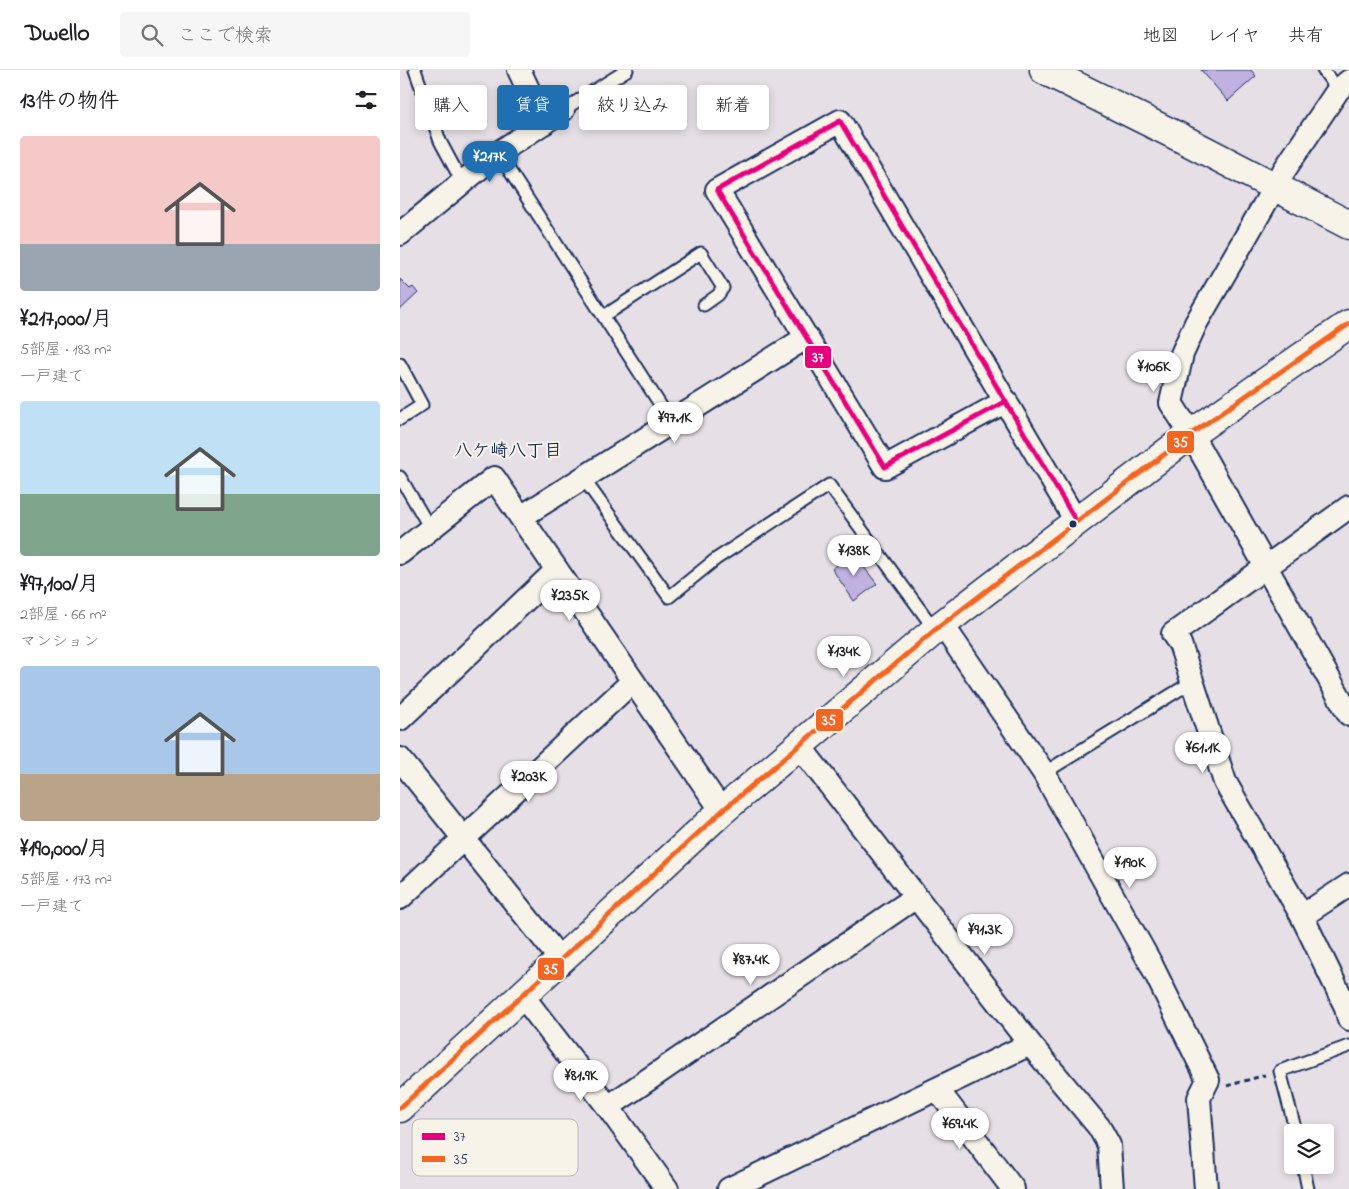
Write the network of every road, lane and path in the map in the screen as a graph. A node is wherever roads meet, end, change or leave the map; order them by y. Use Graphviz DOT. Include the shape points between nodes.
graph roads {
  1 [pos="415,70"];
  2 [pos="519,70"];
  3 [pos="627,70"];
  4 [pos="1044,70"];
  5 [pos="1323,70"];
  6 [pos="526,85"];
  7 [pos="1344,86"];
  8 [pos="569,107"];
  9 [pos="533,130"];
  10 [pos="498,153"];
  11 [pos="462,182"];
  12 [pos="1275,186"];
  13 [pos="1349,225"];
  14 [pos="400,234"];
  15 [pos="704,305"];
  16 [pos="604,316"];
  17 [pos="1349,324"];
  18 [pos="807,337"];
  19 [pos="400,364"];
  20 [pos="1006,401"];
  21 [pos="400,419"];
  22 [pos="672,423"];
  23 [pos="1191,434"];
  24 [pos="400,477"];
  25 [pos="583,478"];
  26 [pos="1349,507"];
  27 [pos="521,517"];
  28 [pos="1076,520"];
  29 [pos="430,528"];
  30 [pos="400,553"];
  31 [pos="1267,568"];
  32 [pos="557,570"];
  33 [pos="938,627"];
  34 [pos="633,681"];
  35 [pos="1192,682"];
  36 [pos="1347,705"];
  37 [pos="400,719"];
  38 [pos="798,744"];
  39 [pos="400,759"];
  40 [pos="1044,773"];
  41 [pos="722,810"];
  42 [pos="463,839"];
  43 [pos="1349,885"];
  44 [pos="916,897"];
  45 [pos="400,898"];
  46 [pos="1302,916"];
  47 [pos="560,959"];
  48 [pos="522,994"];
  49 [pos="1349,1019"];
  50 [pos="1030,1044"];
  51 [pos="1349,1046"];
  52 [pos="1280,1071"];
  53 [pos="1204,1086"];
  54 [pos="938,1089"];
  55 [pos="608,1107"];
  56 [pos="400,1108"];
  57 [pos="1294,1124"];
  58 [pos="1305,1174"];
  59 [pos="667,1189"];
  60 [pos="729,1189"];
  61 [pos="1013,1189"];
  62 [pos="1112,1189"];
  63 [pos="1206,1189"];
  64 [pos="1308,1189"];
  1 -- 11 [label="lane" via="440,142"];
  2 -- 6 [label="street"];
  3 -- 8 [label="lane"];
  4 -- 12 [label="street"];
  5 -- 7 [label="lane"];
  7 -- 12 [label="street" via="1316,122"];
  9 -- 10 [label="street"];
  10 -- 11 [label="street"];
  10 -- 16 [label="lane"];
  11 -- 14 [label="street"];
  12 -- 13 [label="street"];
  12 -- 23 [label="street" via="1182,354 1171,403"];
  15 -- 16 [label="lane" via="722,288 701,254"];
  16 -- 22 [label="lane"];
  17 -- 23 [label="street"];
  18 -- 20 [label="street" via="885,467"];
  18 -- 20 [label="street" via="717,190 840,121"];
  18 -- 22 [label="street"];
  19 -- 21 [label="lane" via="422,405"];
  20 -- 28 [label="street"];
  22 -- 25 [label="street"];
  23 -- 28 [label="street"];
  23 -- 31 [label="street"];
  24 -- 29 [label="lane"];
  25 -- 27 [label="street"];
  25 -- 33 [label="lane" via="669,597 716,559 829,485"];
  26 -- 31 [label="street"];
  27 -- 29 [label="street" via="494,478"];
  27 -- 32 [label="street"];
  28 -- 33 [label="street"];
  29 -- 30 [label="street"];
  31 -- 35 [label="street" via="1173,634 1180,644"];
  31 -- 36 [label="street"];
  32 -- 34 [label="street"];
  32 -- 37 [label="street"];
  33 -- 38 [label="street"];
  33 -- 40 [label="street"];
  34 -- 41 [label="street"];
  34 -- 42 [label="street"];
  35 -- 40 [label="lane"];
  35 -- 46 [label="street" via="1226,782"];
  38 -- 41 [label="street"];
  38 -- 44 [label="street"];
  39 -- 42 [label="street"];
  40 -- 53 [label="street" via="1151,964 1208,1080"];
  41 -- 47 [label="street"];
  42 -- 45 [label="street"];
  42 -- 47 [label="street"];
  43 -- 46 [label="street"];
  44 -- 50 [label="street"];
  44 -- 55 [label="street"];
  46 -- 49 [label="street"];
  47 -- 48 [label="street"];
  48 -- 55 [label="street"];
  48 -- 56 [label="street"];
  50 -- 54 [label="street"];
  50 -- 62 [label="street" via="1099,1127 1109,1145"];
  51 -- 52 [label="lane"];
  52 -- 53 [label="path" via="1215,1090"];
  52 -- 57 [label="lane"];
  53 -- 63 [label="street" via="1199,1098"];
  54 -- 60 [label="street"];
  54 -- 61 [label="street"];
  55 -- 59 [label="street"];
  58 -- 64 [label="lane"];
}
